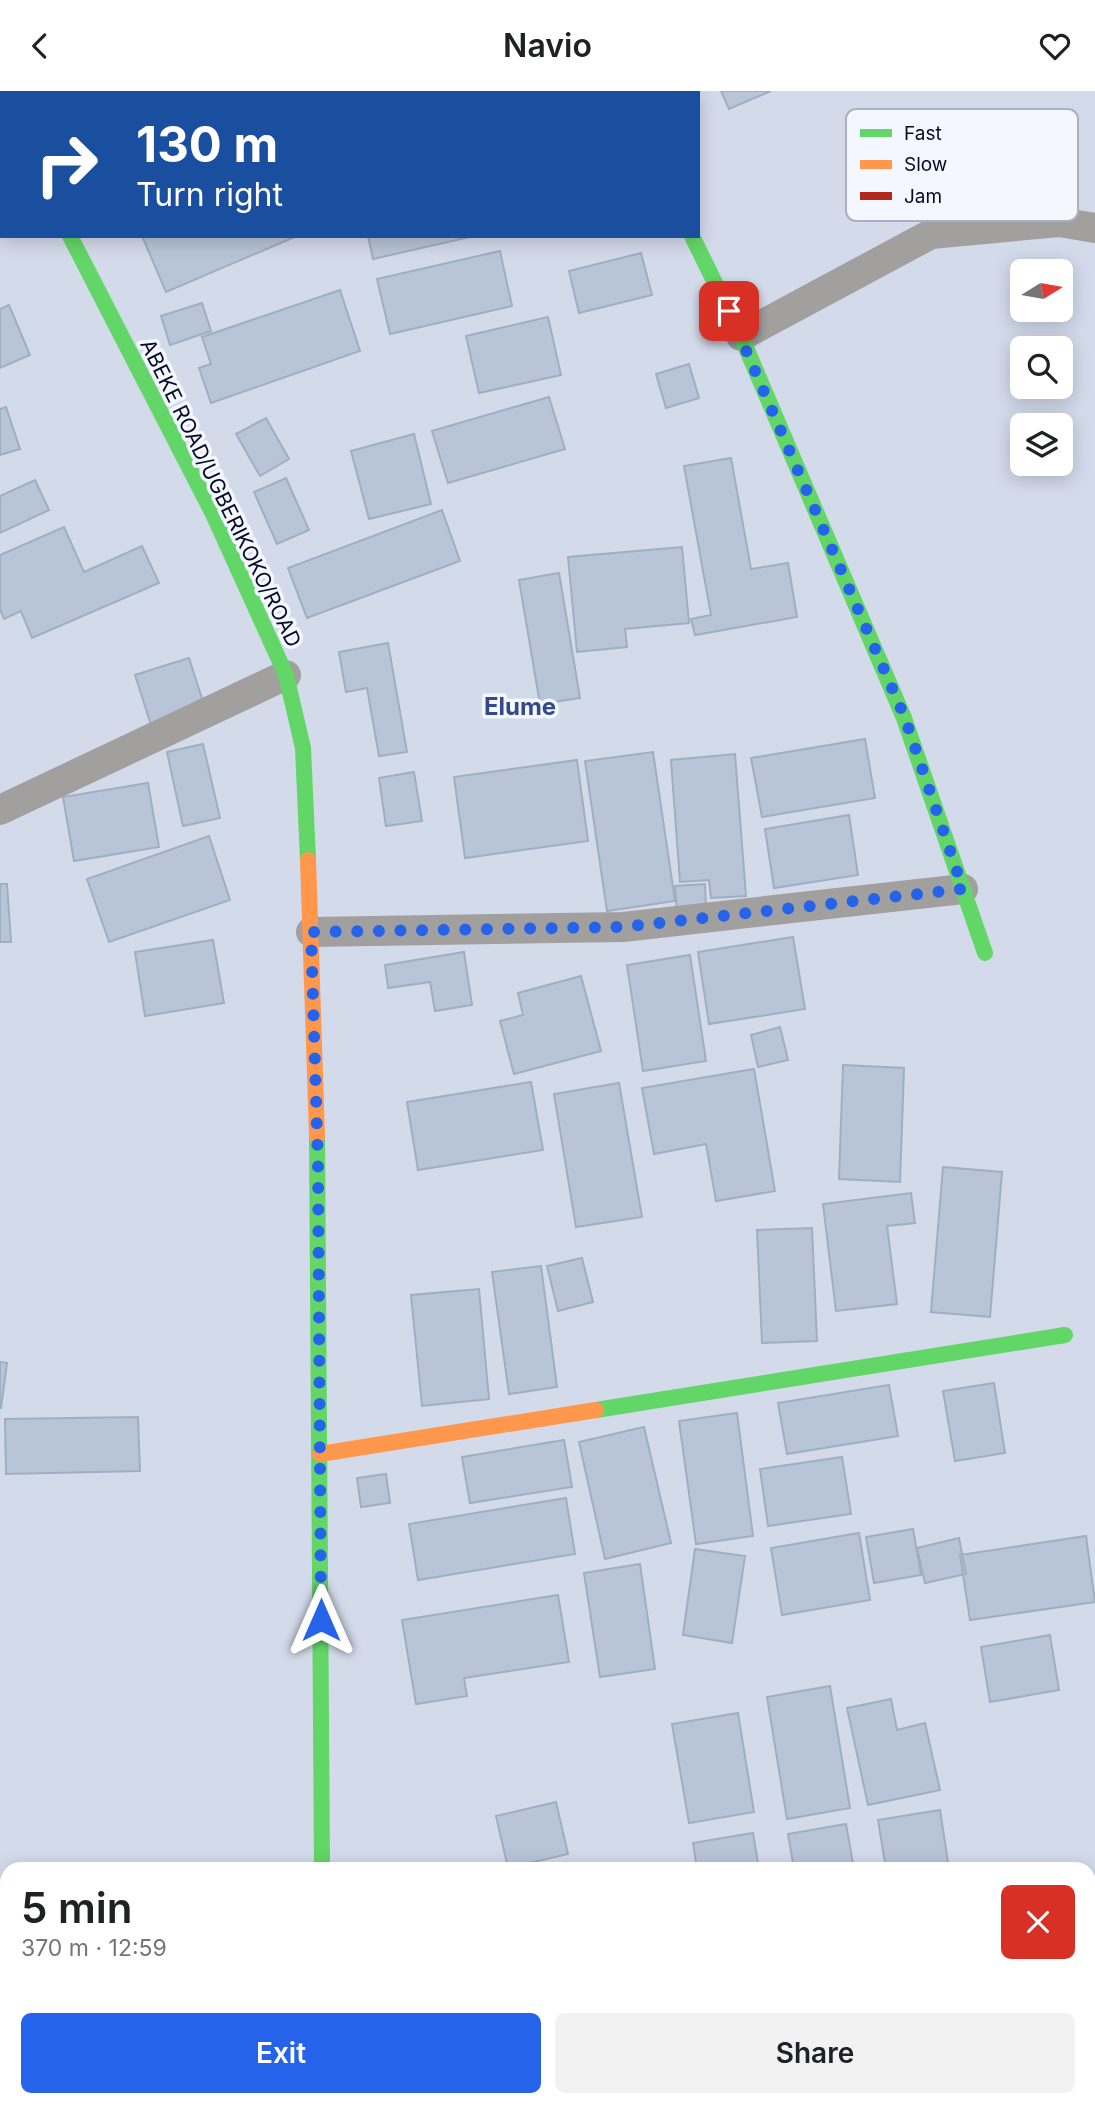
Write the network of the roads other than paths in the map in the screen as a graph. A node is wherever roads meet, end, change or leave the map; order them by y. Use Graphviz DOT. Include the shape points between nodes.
graph roads {
  1 [pos="1095,228"];
  2 [pos="71,238"];
  3 [pos="693,238"];
  4 [pos="741,336"];
  5 [pos="286,675"];
  6 [pos="0,810"];
  7 [pos="963,889"];
  8 [pos="311,932"];
  9 [pos="985,953"];
  10 [pos="1065,1335"];
  11 [pos="320,1454"];
  12 [pos="322,1862"];
  1 -- 4 [label="street" via="1059,222 931,234"];
  2 -- 5 [label="street, ABEKE ROAD/UGBERIKOKO/ROAD" via="214,514"];
  3 -- 4 [label="street"];
  4 -- 7 [label="street" via="905,718"];
  5 -- 6 [label="street"];
  5 -- 8 [label="street, ABEKE ROAD/UGBERIKOKO/ROAD" via="303,748"];
  7 -- 8 [label="street" via="623,927"];
  7 -- 9 [label="street"];
  8 -- 11 [label="street, ABEKE ROAD/UGBERIKOKO/ROAD"];
  10 -- 11 [label="street"];
  11 -- 12 [label="street, ABEKE ROAD/UGBERIKOKO/ROAD"];
}
